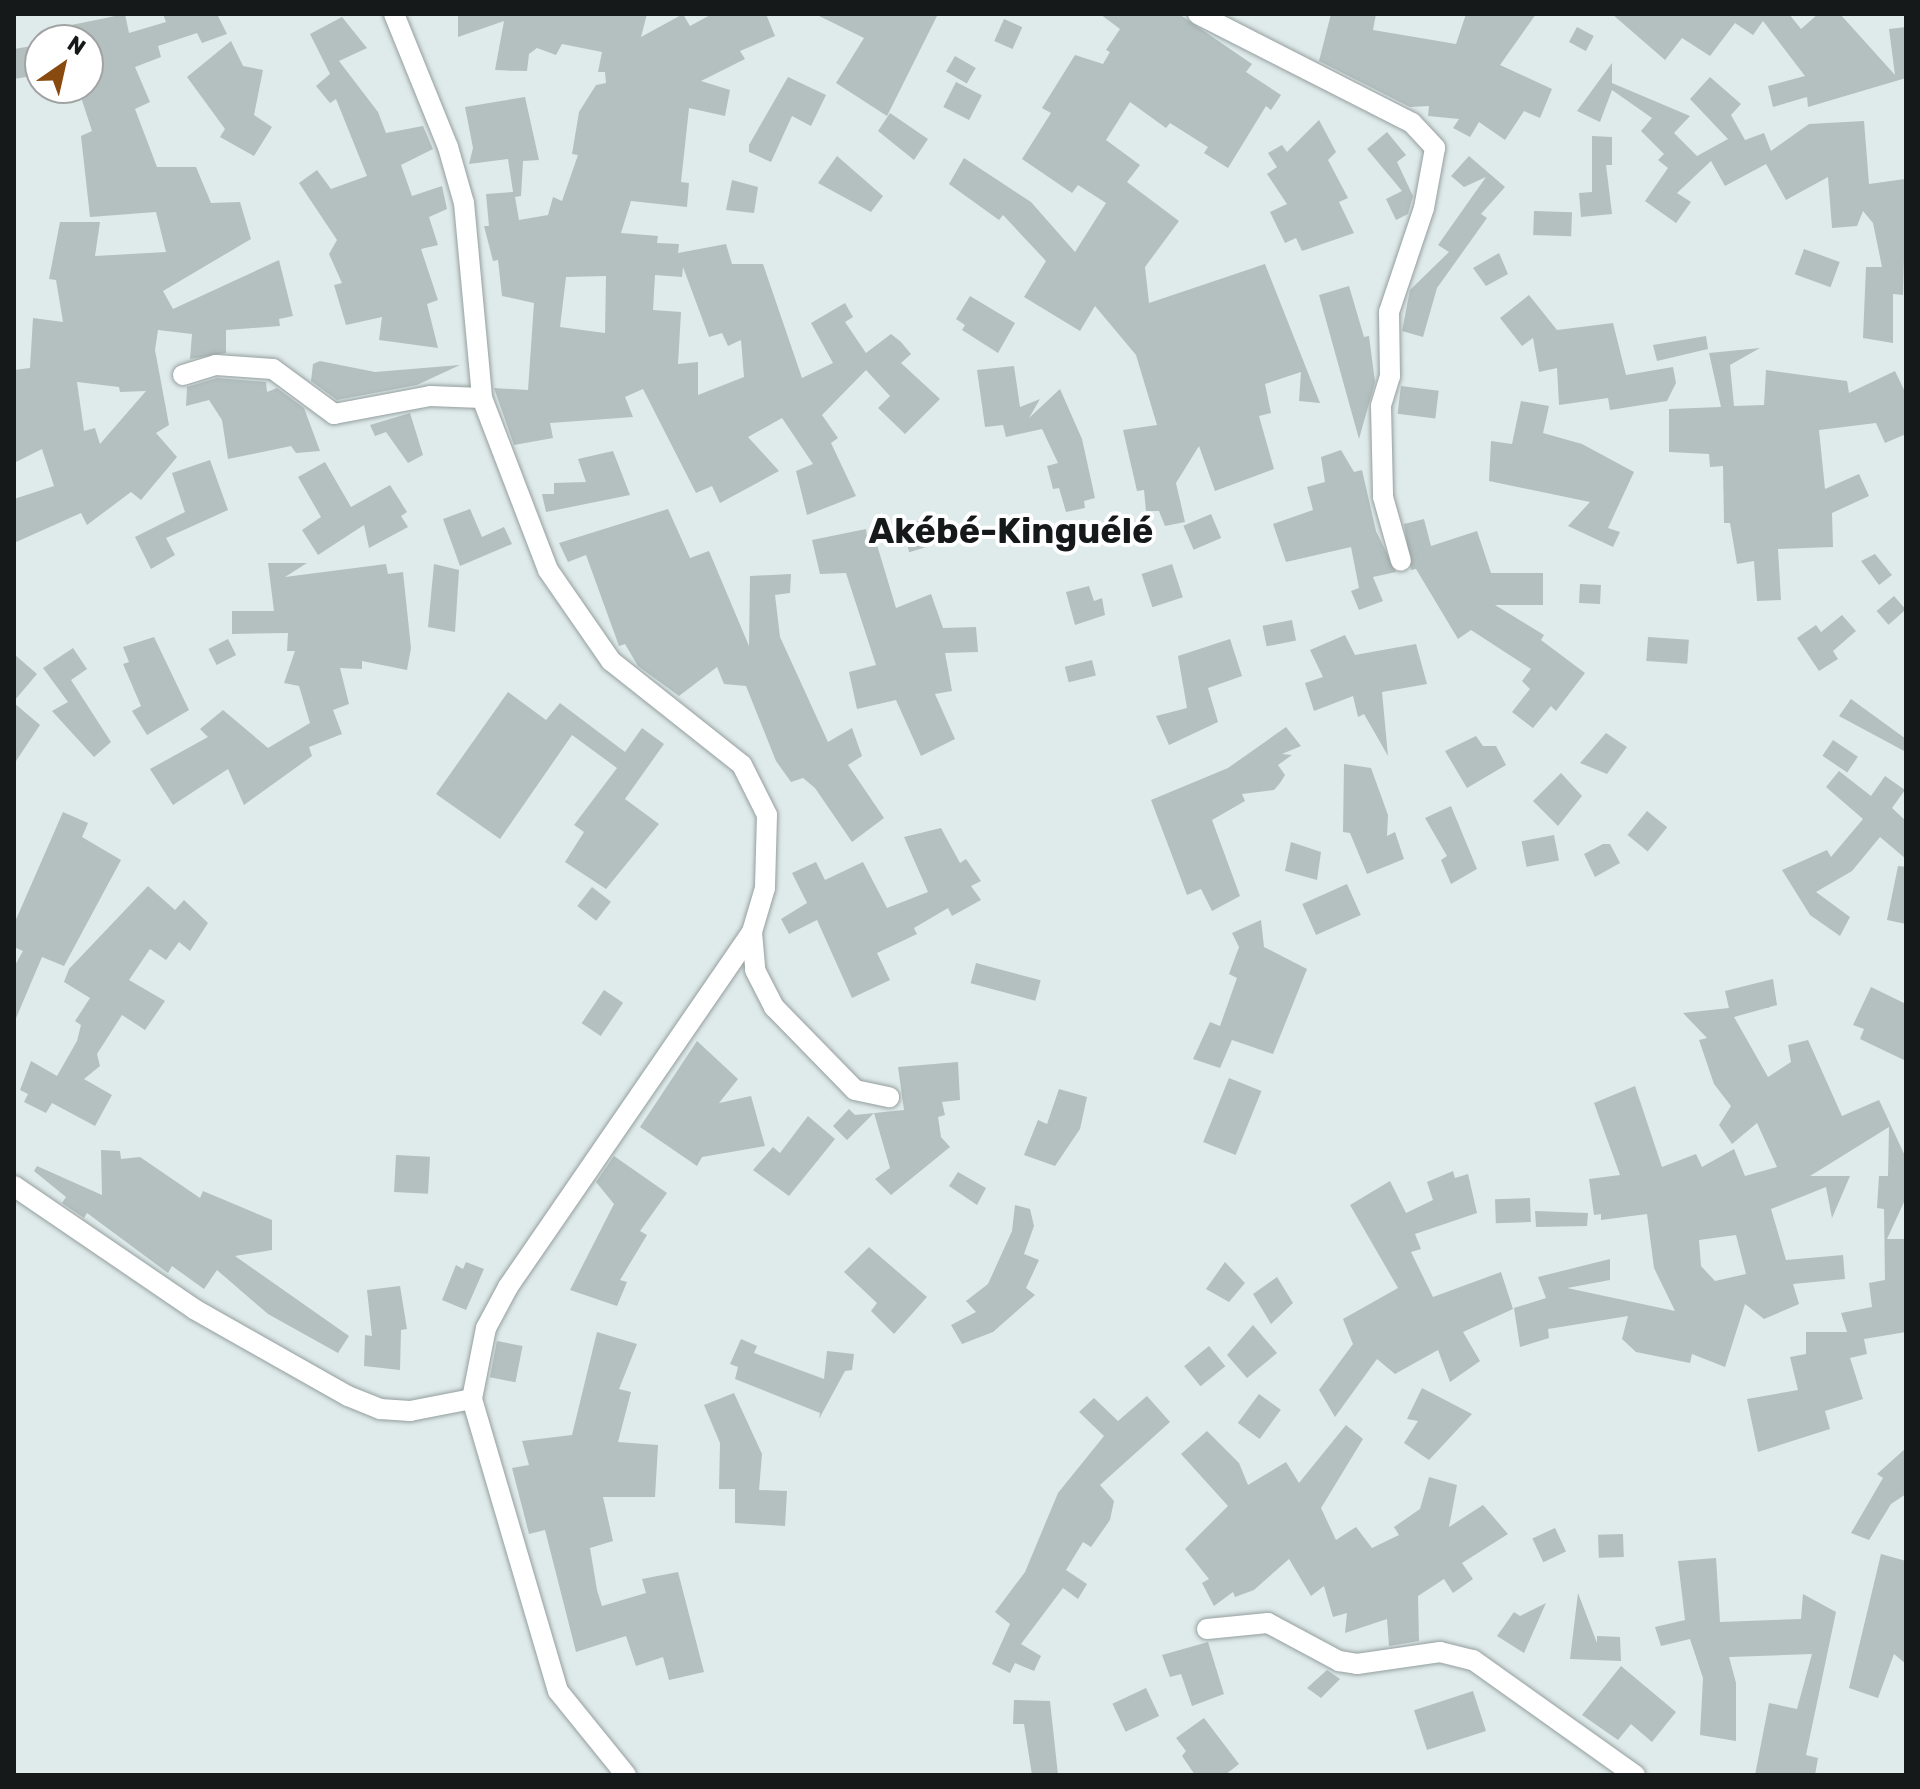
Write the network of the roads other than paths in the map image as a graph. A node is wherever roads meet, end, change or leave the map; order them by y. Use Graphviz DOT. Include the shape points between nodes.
graph roads {
  1 [pos="394,14"];
  2 [pos="1198,14"];
  3 [pos="183,375"];
  4 [pos="482,398"];
  5 [pos="1401,561"];
  6 [pos="752,932"];
  7 [pos="889,1097"];
  8 [pos="14,1186"];
  9 [pos="472,1399"];
  10 [pos="1207,1629"];
  11 [pos="626,1775"];
  12 [pos="1635,1775"];
  1 -- 4 [label="street" via="448,147 464,203"];
  2 -- 5 [label="street" via="1412,123 1435,148 1424,208 1389,312 1390,376 1381,406 1383,497"];
  3 -- 4 [label="street" via="216,365 273,369 334,414 430,396"];
  4 -- 6 [label="street" via="548,570 586,633 753,780 767,815 768,854"];
  6 -- 7 [label="street" via="755,970 774,1007 855,1090"];
  6 -- 9 [label="street" via="508,1287 486,1328"];
  8 -- 9 [label="street" via="194,1309 348,1396 380,1409 410,1411"];
  9 -- 11 [label="street" via="558,1691"];
  10 -- 12 [label="street" via="1268,1623 1339,1661 1357,1664 1433,1652 1462,1656 1530,1696"];
}
